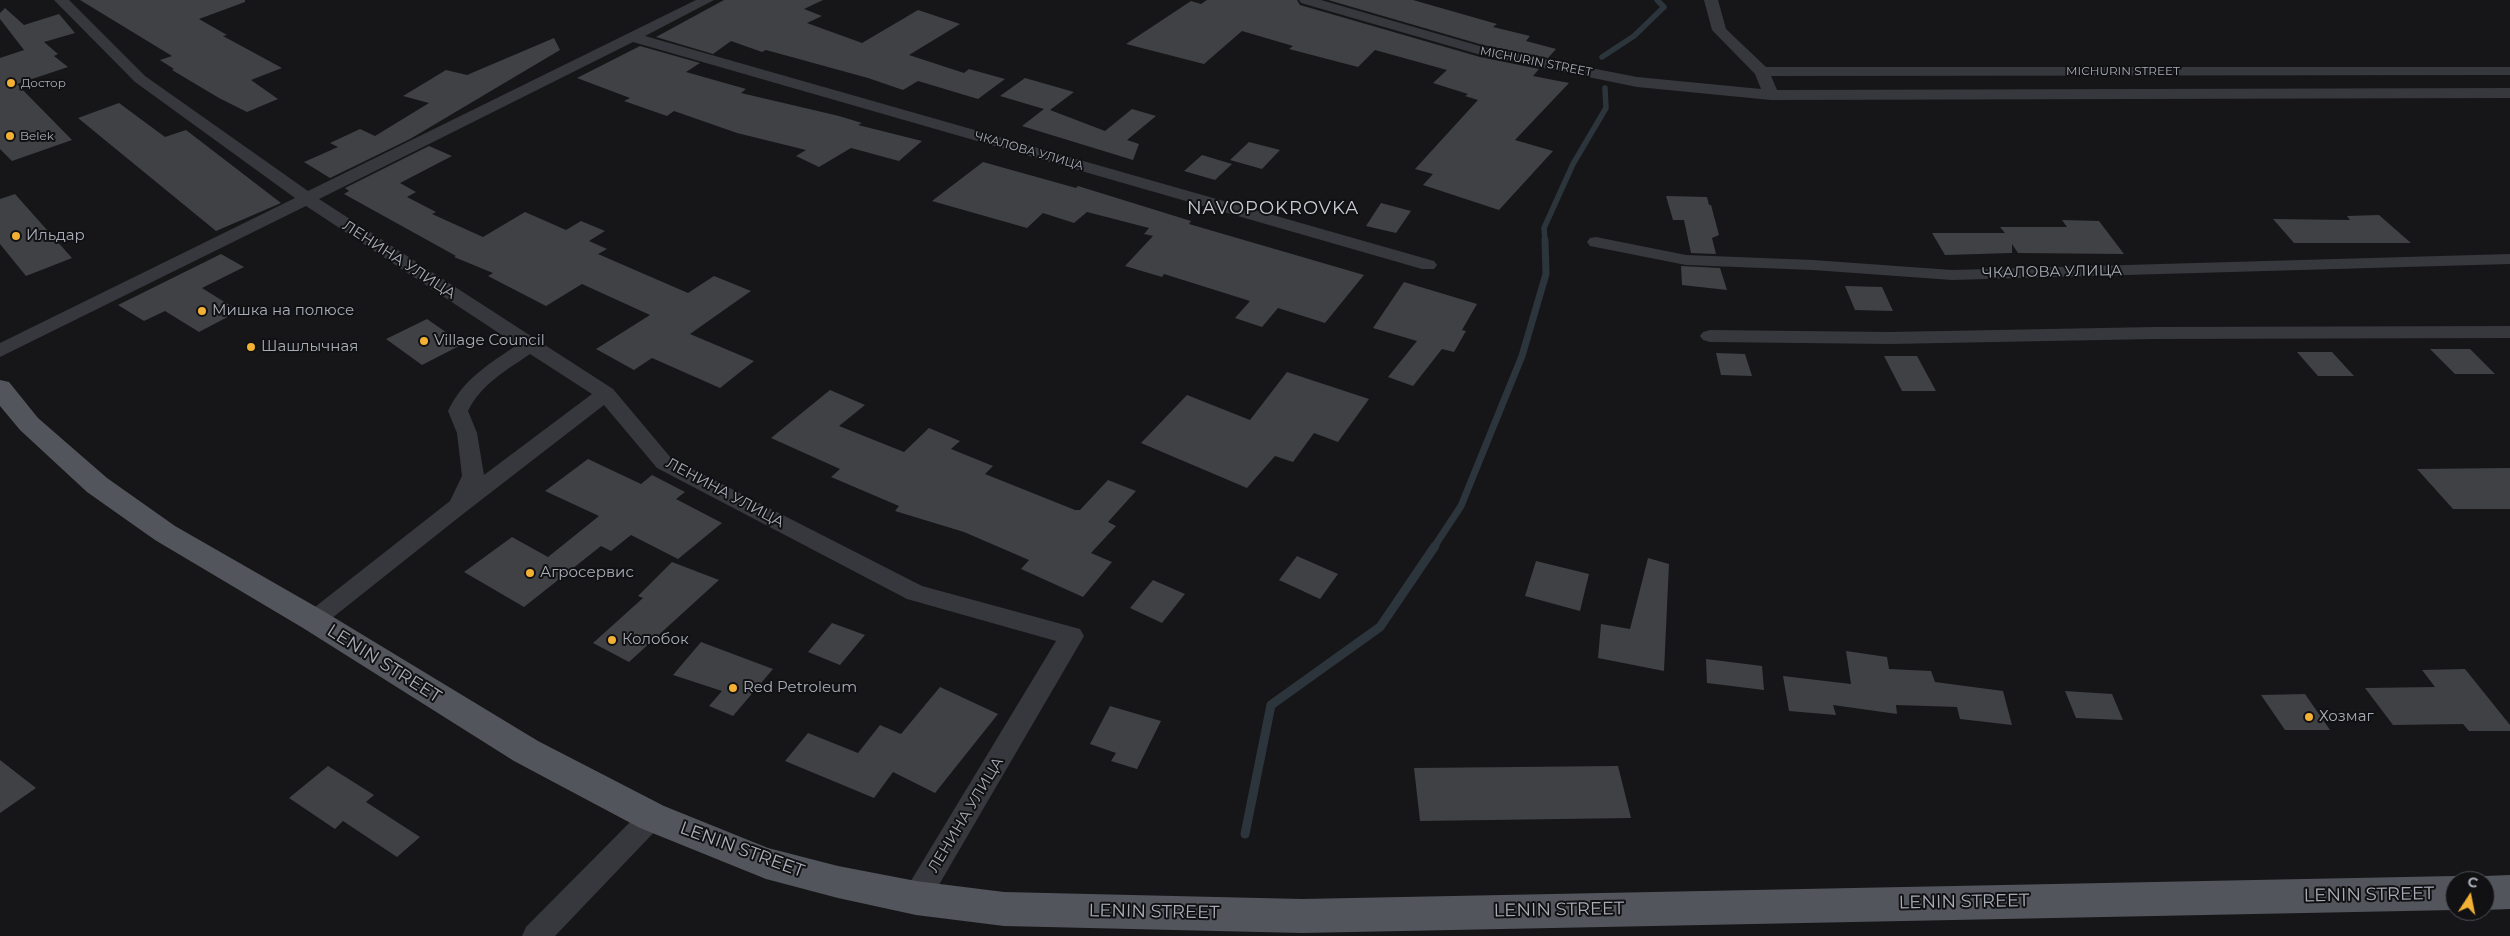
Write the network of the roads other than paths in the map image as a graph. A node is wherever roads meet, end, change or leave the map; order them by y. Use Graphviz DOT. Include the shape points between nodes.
graph roads {
  1 [pos="61,0"];
  2 [pos="707,0"];
  3 [pos="1306,0"];
  4 [pos="1711,0"];
  5 [pos="631,37"];
  6 [pos="2479,71"];
  7 [pos="2510,71"];
  8 [pos="1762,72"];
  9 [pos="2509,94"];
  10 [pos="1771,95"];
  11 [pos="308,199"];
  12 [pos="1596,242"];
  13 [pos="2510,258"];
  14 [pos="1428,265"];
  15 [pos="2510,332"];
  16 [pos="1710,336"];
  17 [pos="530,345"];
  18 [pos="0,351"];
  19 [pos="0,388"];
  20 [pos="606,394"];
  21 [pos="455,508"];
  22 [pos="314,620"];
  23 [pos="652,817"];
  24 [pos="2510,892"];
  25 [pos="2445,893"];
  26 [pos="2495,893"];
  27 [pos="916,898"];
  28 [pos="536,936"];
  1 -- 11 [label="street, ЛЕНИНА УЛИЦА" via="140,79"];
  2 -- 5 [label="street"];
  3 -- 10 [label="street, MICHURIN STREET" via="1481,51 1638,82"];
  4 -- 8 [label="street" via="1720,30"];
  5 -- 11 [label="street"];
  5 -- 14 [label="street, ЧКАЛОВА УЛИЦА"];
  6 -- 7 [label="street, MICHURIN STREET"];
  6 -- 8 [label="street, MICHURIN STREET"];
  6 -- 9 [label="street"];
  8 -- 10 [label="street"];
  9 -- 10 [label="street, MICHURIN STREET"];
  11 -- 17 [label="street, ЛЕНИНА УЛИЦА"];
  11 -- 18 [label="street"];
  12 -- 13 [label="street, ЧКАЛОВА УЛИЦА" via="1686,260 1952,275"];
  15 -- 16 [label="street" via="1890,338"];
  17 -- 20 [label="street, ЛЕНИНА УЛИЦА"];
  17 -- 21 [label="street" via="476,383 463,398 458,411 467,433 474,476"];
  19 -- 22 [label="main road, LENIN STREET" via="29,424 97,485 165,533"];
  20 -- 21 [label="street"];
  20 -- 27 [label="street, ЛЕНИНА УЛИЦА" via="664,463 915,593 1072,636"];
  21 -- 22 [label="street"];
  22 -- 23 [label="main road, LENIN STREET" via="526,751"];
  23 -- 27 [label="main road, LENIN STREET" via="766,862 838,882"];
  23 -- 28 [label="street"];
  24 -- 26 [label="main road"];
  25 -- 27 [label="main road, LENIN STREET" via="1302,916 1004,909"];
}
